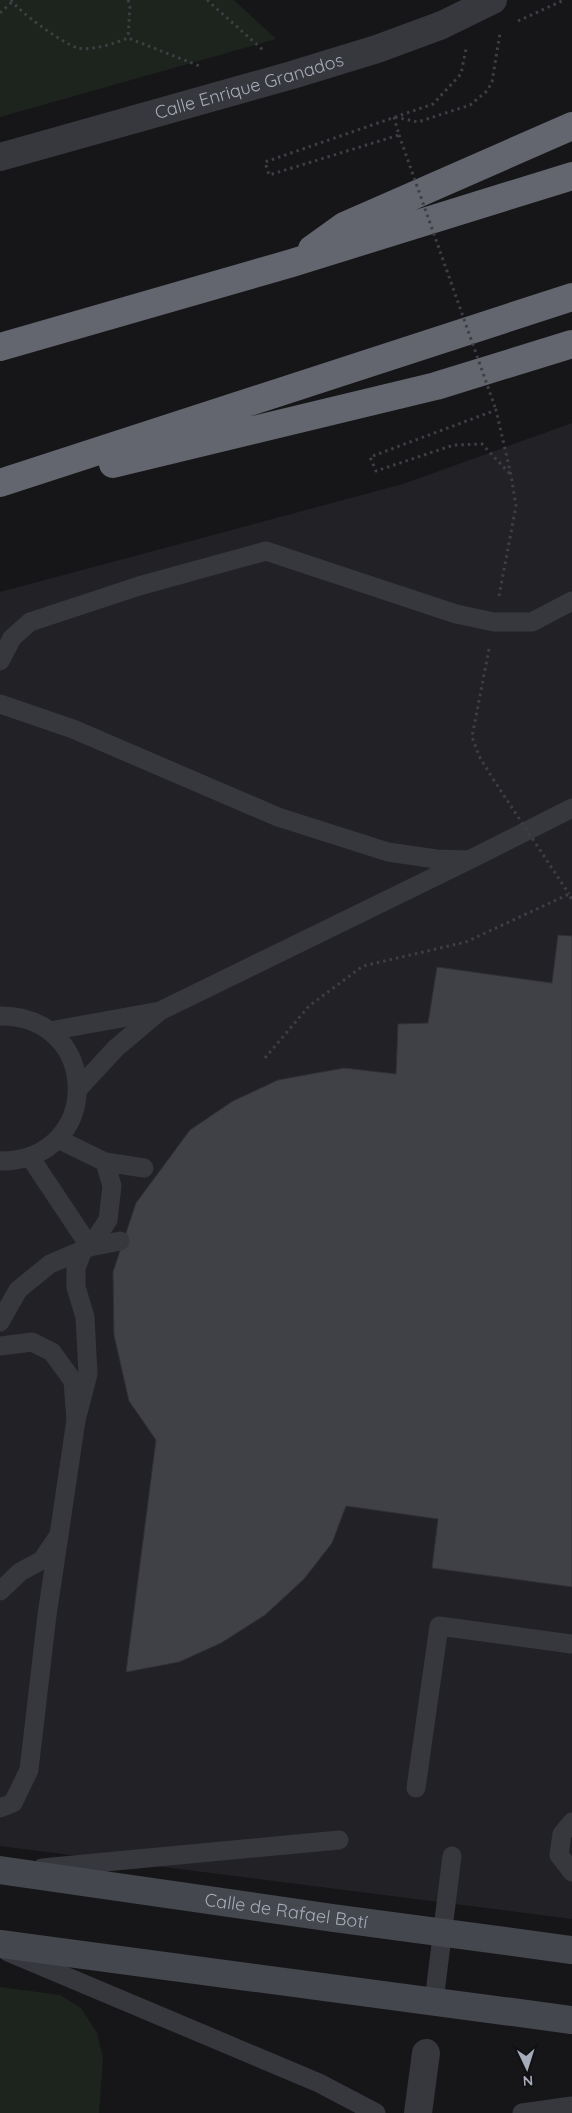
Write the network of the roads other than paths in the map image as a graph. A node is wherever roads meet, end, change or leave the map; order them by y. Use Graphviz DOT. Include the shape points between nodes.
graph roads {
  1 [pos="493,0"];
  2 [pos="572,122"];
  3 [pos="572,126"];
  4 [pos="547,136"];
  5 [pos="0,157"];
  6 [pos="572,176"];
  7 [pos="292,263"];
  8 [pos="572,297"];
  9 [pos="572,344"];
  10 [pos="0,347"];
  11 [pos="0,483"];
  12 [pos="0,491"];
  13 [pos="572,600"];
  14 [pos="0,661"];
  15 [pos="0,704"];
  16 [pos="572,808"];
  17 [pos="469,860"];
  18 [pos="160,1010"];
  19 [pos="0,1015"];
  20 [pos="50,1031"];
  21 [pos="78,1089"];
  22 [pos="58,1139"];
  23 [pos="30,1157"];
  24 [pos="0,1161"];
  25 [pos="105,1162"];
  26 [pos="144,1168"];
  27 [pos="120,1241"];
  28 [pos="86,1248"];
  29 [pos="0,1322"];
  30 [pos="0,1346"];
  31 [pos="76,1420"];
  32 [pos="59,1535"];
  33 [pos="0,1591"];
  34 [pos="572,1644"];
  35 [pos="416,1788"];
  36 [pos="0,1808"];
  37 [pos="572,1822"];
  38 [pos="339,1840"];
  39 [pos="452,1856"];
  40 [pos="5,1870"];
  41 [pos="572,1872"];
  42 [pos="443,1933"];
  43 [pos="0,1944"];
  44 [pos="0,1948"];
  45 [pos="572,1950"];
  46 [pos="434,2001"];
  47 [pos="572,2020"];
  48 [pos="426,2053"];
  49 [pos="572,2106"];
  50 [pos="376,2113"];
  51 [pos="418,2113"];
  52 [pos="522,2113"];
  1 -- 5 [label="street, Calle Enrique Granados" via="442,25 377,49"];
  2 -- 4 [label="highway"];
  3 -- 4 [label="highway"];
  4 -- 7 [label="highway" via="344,226"];
  6 -- 7 [label="highway"];
  7 -- 10 [label="highway"];
  8 -- 11 [label="highway"];
  9 -- 12 [label="highway" via="436,386"];
  13 -- 14 [label="lane" via="532,622 494,622 456,614 266,551 139,586 30,622 12,638"];
  15 -- 17 [label="lane" via="73,729 278,817 388,852"];
  16 -- 17 [label="lane"];
  17 -- 18 [label="lane"];
  18 -- 20 [label="lane"];
  18 -- 21 [label="lane" via="116,1048"];
  19 -- 20 [label="lane" via="35,1023"];
  20 -- 21 [label="lane" via="66,1047 75,1067"];
  21 -- 22 [label="lane" via="76,1107"];
  22 -- 23 [label="lane"];
  22 -- 25 [label="lane"];
  23 -- 24 [label="lane"];
  23 -- 28 [label="lane"];
  25 -- 26 [label="lane"];
  25 -- 28 [label="lane" via="112,1186 108,1220"];
  27 -- 28 [label="lane"];
  28 -- 29 [label="lane" via="50,1264 18,1290"];
  28 -- 31 [label="lane" via="76,1268 76,1287 85,1317 88,1374"];
  30 -- 31 [label="lane" via="32,1342 52,1352 73,1381"];
  31 -- 32 [label="lane"];
  32 -- 33 [label="lane" via="42,1560 20,1572"];
  32 -- 36 [label="lane" via="29,1770 13,1803"];
  34 -- 35 [label="lane" via="439,1626"];
  37 -- 41 [label="lane" via="562,1834 559,1856"];
  38 -- 40 [label="lane"];
  39 -- 42 [label="lane"];
  40 -- 42 [label="street, Calle de Rafael Botí"];
  42 -- 45 [label="street, Calle de Rafael Botí"];
  42 -- 46 [label="lane"];
  43 -- 46 [label="street"];
  44 -- 50 [label="lane" via="319,2083"];
  46 -- 47 [label="street"];
  48 -- 51 [label="street"];
  49 -- 52 [label="lane"];
}
